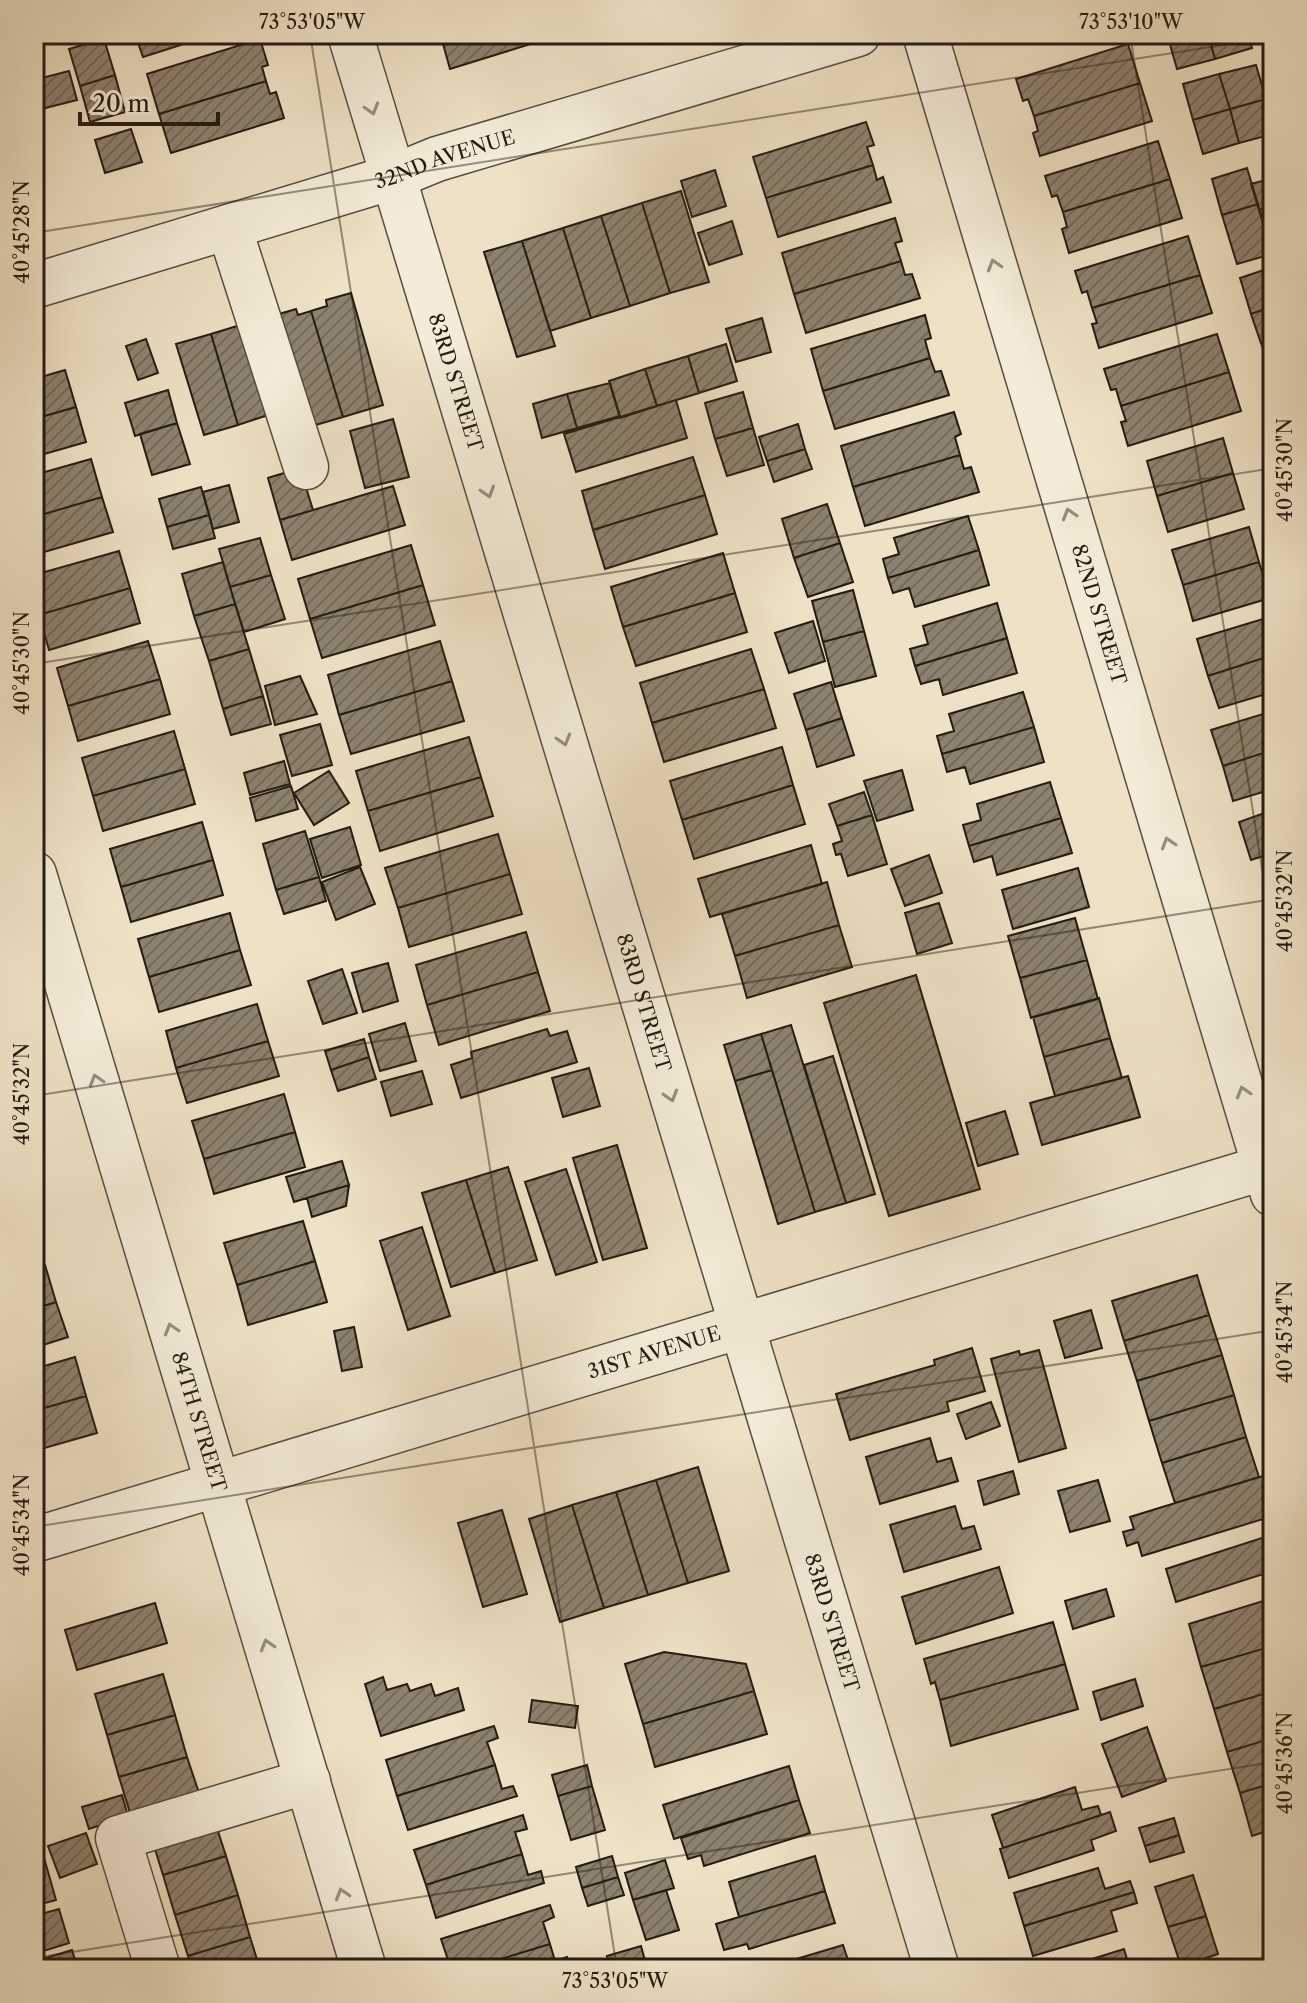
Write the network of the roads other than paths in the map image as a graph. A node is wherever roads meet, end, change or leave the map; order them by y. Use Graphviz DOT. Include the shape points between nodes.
graph roads {
  1 [pos="350,34"];
  2 [pos="858,34"];
  3 [pos="925,34"];
  4 [pos="393,177"];
  5 [pos="229,227"];
  6 [pos="34,286"];
  7 [pos="306,467"];
  8 [pos="34,874"];
  9 [pos="1270,1176"];
  10 [pos="741,1326"];
  11 [pos="217,1484"];
  12 [pos="34,1540"];
  13 [pos="308,1781"];
  14 [pos="158,1969"];
  15 [pos="364,1969"];
  16 [pos="937,1969"];
  1 -- 4 [label="street, 83RD STREET, one-way"];
  2 -- 4 [label="street, 32ND AVENUE" via="437,159"];
  9 -- 3 [label="street, 82ND STREET, one-way"];
  4 -- 5 [label="street, 32ND AVENUE"];
  4 -- 10 [label="street, 83RD STREET, one-way"];
  5 -- 6 [label="street, 32ND AVENUE"];
  5 -- 7 [label="street"];
  11 -- 8 [label="street, 84TH STREET, one-way"];
  9 -- 10 [label="street, 31ST AVENUE"];
  10 -- 11 [label="street, 31ST AVENUE"];
  10 -- 16 [label="street, 83RD STREET"];
  11 -- 12 [label="street, 31ST AVENUE"];
  13 -- 11 [label="street, 84TH STREET, one-way"];
  13 -- 14 [label="street" via="118,1838"];
  15 -- 13 [label="street, 84TH STREET, one-way"];
}
